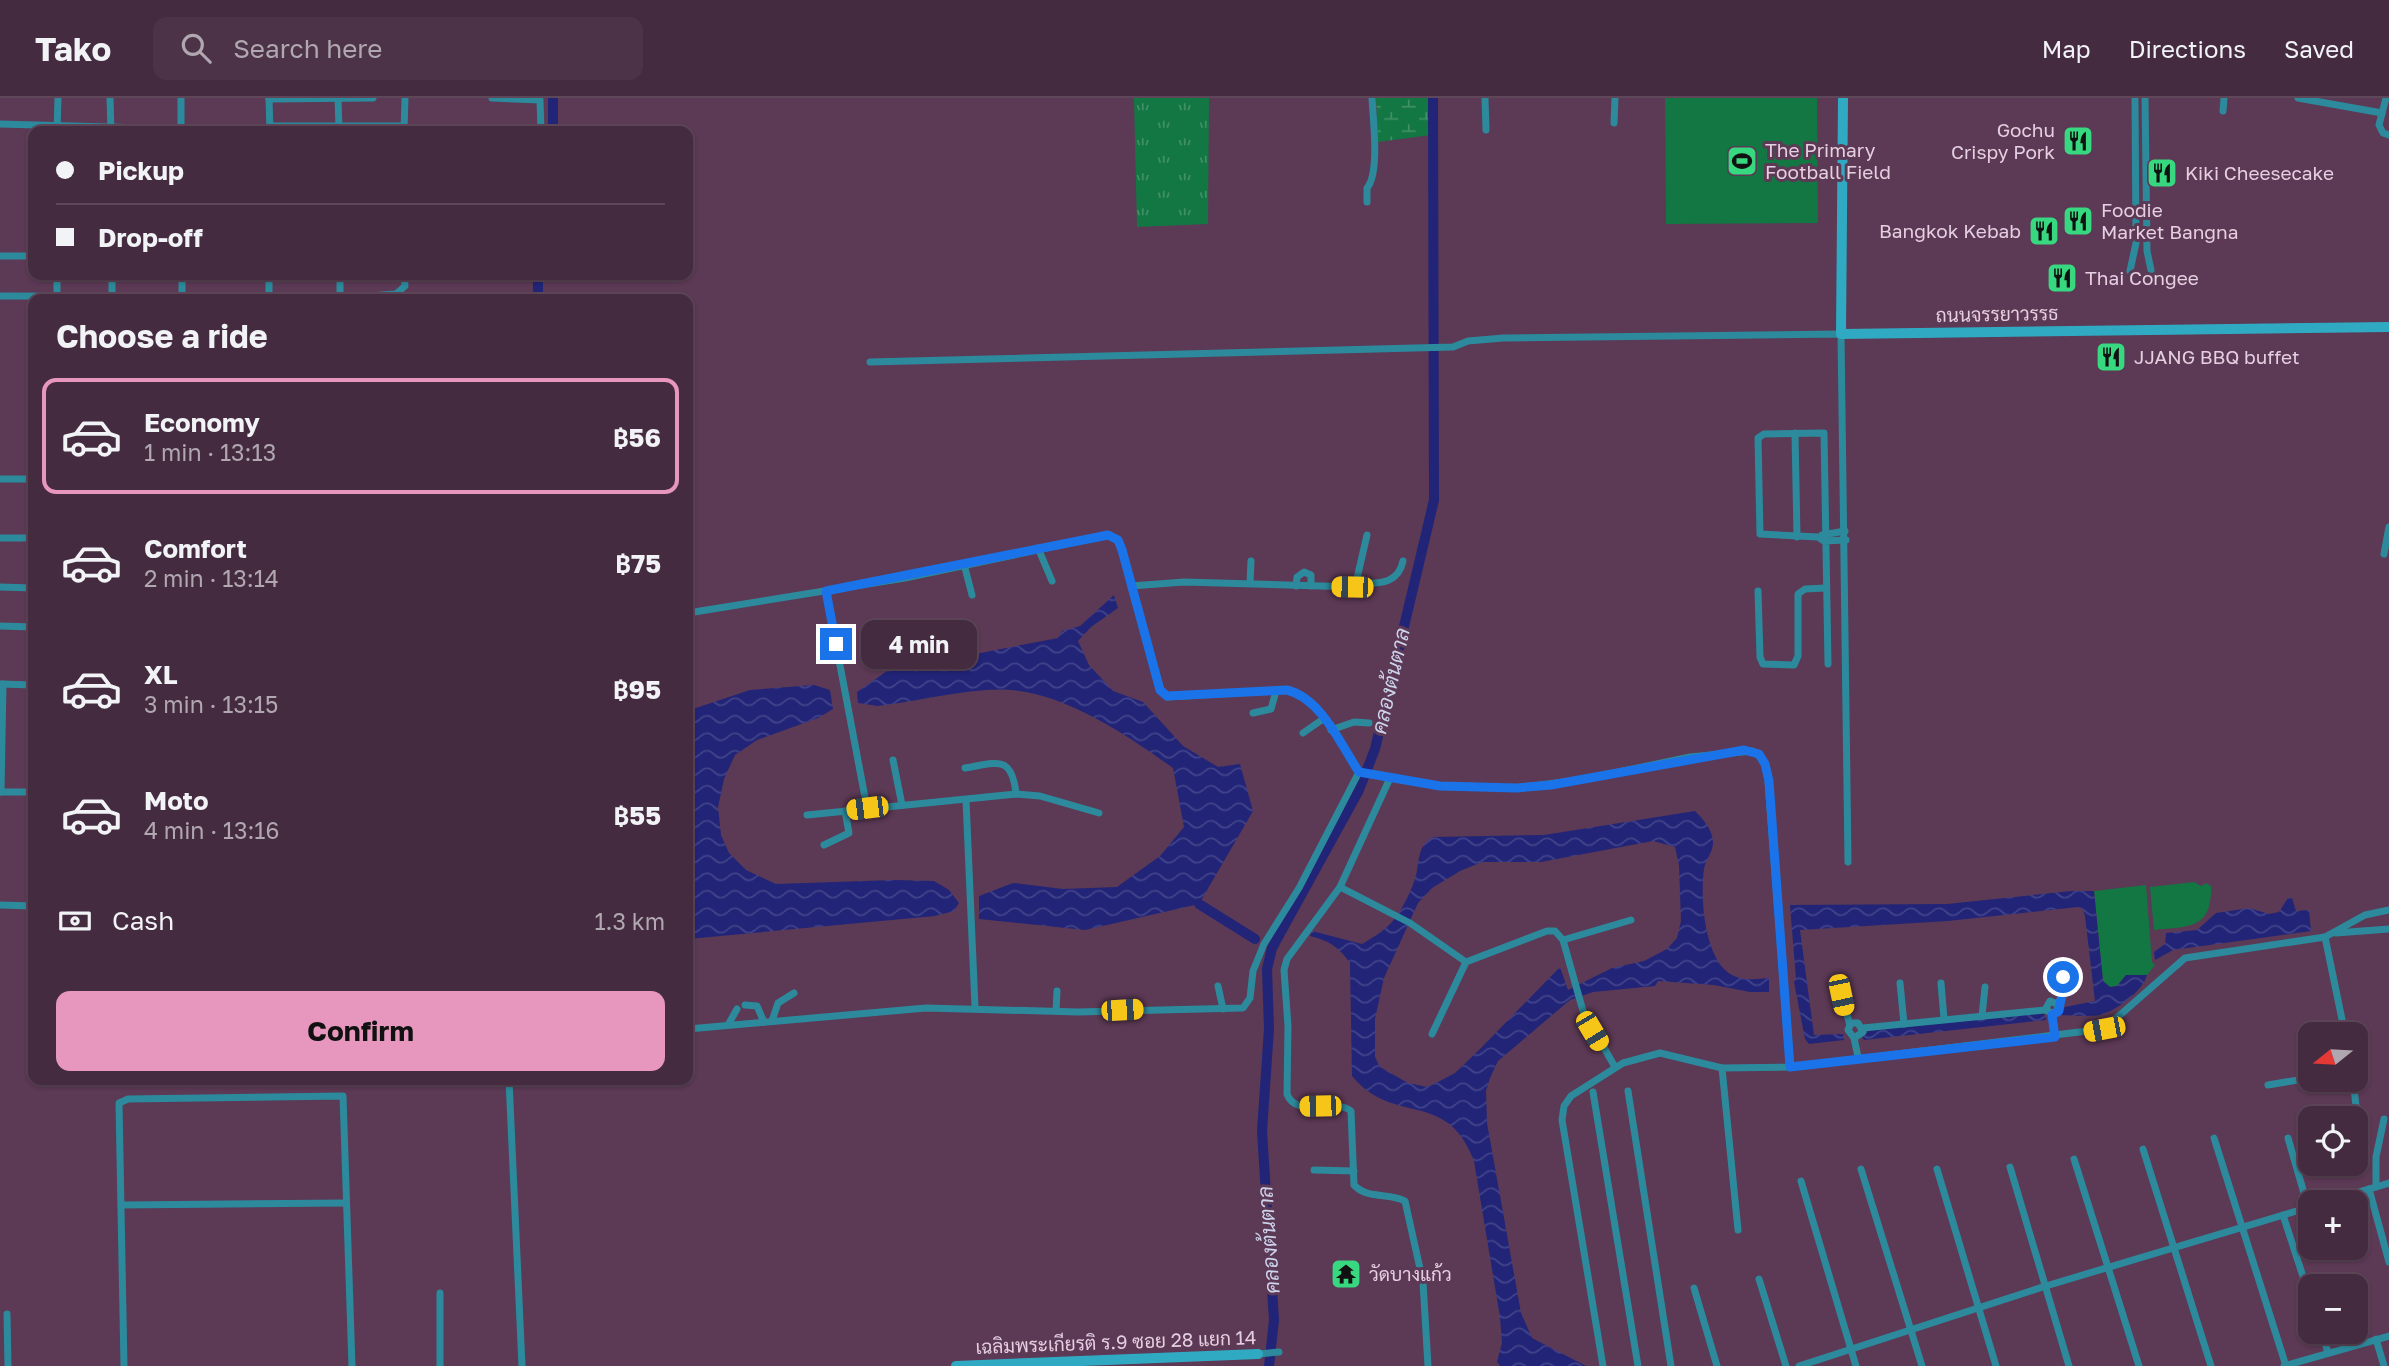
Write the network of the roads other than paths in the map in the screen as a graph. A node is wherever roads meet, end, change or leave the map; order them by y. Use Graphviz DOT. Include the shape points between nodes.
graph roads {
  1 [pos="58,98"];
  2 [pos="110,98"];
  3 [pos="181,98"];
  4 [pos="338,98"];
  5 [pos="373,98"];
  6 [pos="405,98"];
  7 [pos="492,98"];
  8 [pos="1372,98"];
  9 [pos="1485,98"];
  10 [pos="1615,98"];
  11 [pos="1843,98"];
  12 [pos="2135,98"];
  13 [pos="2145,98"];
  14 [pos="2224,98"];
  15 [pos="2298,98"];
  16 [pos="2386,98"];
  17 [pos="269,99"];
  18 [pos="2135,110"];
  19 [pos="2145,111"];
  20 [pos="2222,111"];
  21 [pos="2382,113"];
  22 [pos="1614,123"];
  23 [pos="0,124"];
  24 [pos="28,126"];
  25 [pos="57,126"];
  26 [pos="111,126"];
  27 [pos="181,126"];
  28 [pos="270,126"];
  29 [pos="339,126"];
  30 [pos="404,126"];
  31 [pos="541,126"];
  32 [pos="1486,130"];
  33 [pos="2389,135"];
  34 [pos="1367,202"];
  35 [pos="0,256"];
  36 [pos="28,256"];
  37 [pos="2151,270"];
  38 [pos="2130,271"];
  39 [pos="0,296"];
  40 [pos="28,297"];
  41 [pos="2389,327"];
  42 [pos="1841,334"];
  43 [pos="870,362"];
  44 [pos="1795,433"];
  45 [pos="0,479"];
  46 [pos="28,479"];
  47 [pos="2389,527"];
  48 [pos="1367,535"];
  49 [pos="1846,536"];
  50 [pos="1797,537"];
  51 [pos="1822,537"];
  52 [pos="0,538"];
  53 [pos="28,538"];
  54 [pos="1038,548"];
  55 [pos="2384,554"];
  56 [pos="1251,561"];
  57 [pos="1402,561"];
  58 [pos="964,564"];
  59 [pos="1052,580"];
  60 [pos="1250,583"];
  61 [pos="1358,584"];
  62 [pos="1131,586"];
  63 [pos="1296,586"];
  64 [pos="1311,586"];
  65 [pos="0,587"];
  66 [pos="28,588"];
  67 [pos="1826,588"];
  68 [pos="826,591"];
  69 [pos="1758,591"];
  70 [pos="972,595"];
  71 [pos="693,612"];
  72 [pos="0,626"];
  73 [pos="28,626"];
  74 [pos="1828,664"];
  75 [pos="2,684"];
  76 [pos="28,685"];
  77 [pos="1276,691"];
  78 [pos="1253,713"];
  79 [pos="1323,719"];
  80 [pos="1369,723"];
  81 [pos="1331,730"];
  82 [pos="1303,733"];
  83 [pos="893,760"];
  84 [pos="965,768"];
  85 [pos="1362,773"];
  86 [pos="1386,777"];
  87 [pos="1,792"];
  88 [pos="28,792"];
  89 [pos="1016,794"];
  90 [pos="966,800"];
  91 [pos="902,805"];
  92 [pos="867,808"];
  93 [pos="845,811"];
  94 [pos="1099,813"];
  95 [pos="807,815"];
  96 [pos="824,845"];
  97 [pos="1848,862"];
  98 [pos="1340,887"];
  99 [pos="0,905"];
  100 [pos="28,906"];
  101 [pos="2385,911"];
  102 [pos="1631,920"];
  103 [pos="2385,930"];
  104 [pos="2336,933"];
  105 [pos="2325,937"];
  106 [pos="1563,940"];
  107 [pos="1466,962"];
  108 [pos="2059,968"];
  109 [pos="1941,983"];
  110 [pos="1900,984"];
  111 [pos="1218,986"];
  112 [pos="1985,987"];
  113 [pos="1057,991"];
  114 [pos="794,993"];
  115 [pos="1841,995"];
  116 [pos="2058,1003"];
  117 [pos="975,1007"];
  118 [pos="1223,1009"];
  119 [pos="1056,1012"];
  120 [pos="2049,1012"];
  121 [pos="1982,1016"];
  122 [pos="1944,1019"];
  123 [pos="768,1021"];
  124 [pos="2342,1022"];
  125 [pos="1904,1024"];
  126 [pos="728,1025"];
  127 [pos="1850,1025"];
  128 [pos="693,1028"];
  129 [pos="1863,1028"];
  130 [pos="1432,1034"];
  131 [pos="2055,1037"];
  132 [pos="1854,1038"];
  133 [pos="1858,1057"];
  134 [pos="1790,1067"];
  135 [pos="1615,1068"];
  136 [pos="1722,1068"];
  137 [pos="2298,1080"];
  138 [pos="509,1085"];
  139 [pos="2268,1085"];
  140 [pos="1628,1091"];
  141 [pos="1593,1092"];
  142 [pos="2354,1092"];
  143 [pos="2356,1106"];
  144 [pos="2384,1119"];
  145 [pos="2214,1138"];
  146 [pos="2288,1138"];
  147 [pos="2143,1149"];
  148 [pos="2074,1159"];
  149 [pos="2010,1167"];
  150 [pos="1861,1169"];
  151 [pos="1937,1169"];
  152 [pos="1314,1170"];
  153 [pos="1354,1171"];
  154 [pos="1801,1181"];
  155 [pos="2379,1186"];
  156 [pos="2304,1190"];
  157 [pos="346,1203"];
  158 [pos="121,1205"];
  159 [pos="2298,1210"];
  160 [pos="2283,1215"];
  161 [pos="2242,1228"];
  162 [pos="1738,1230"];
  163 [pos="2173,1247"];
  164 [pos="2389,1262"];
  165 [pos="2108,1269"];
  166 [pos="2302,1274"];
  167 [pos="1759,1279"];
  168 [pos="2046,1286"];
  169 [pos="1694,1288"];
  170 [pos="440,1293"];
  171 [pos="1979,1308"];
  172 [pos="7,1314"];
  173 [pos="1911,1332"];
  174 [pos="2389,1336"];
  175 [pos="2376,1339"];
  176 [pos="2325,1344"];
  177 [pos="1851,1350"];
  178 [pos="1279,1352"];
  179 [pos="2328,1352"];
  180 [pos="1258,1354"];
  181 [pos="2295,1364"];
  182 [pos="8,1366"];
  183 [pos="124,1366"];
  184 [pos="352,1366"];
  185 [pos="440,1366"];
  186 [pos="522,1366"];
  187 [pos="956,1366"];
  188 [pos="1428,1366"];
  189 [pos="1603,1366"];
  190 [pos="1638,1366"];
  191 [pos="1671,1366"];
  192 [pos="1717,1366"];
  193 [pos="1786,1366"];
  194 [pos="1799,1366"];
  195 [pos="1856,1366"];
  196 [pos="1922,1366"];
  197 [pos="1996,1366"];
  198 [pos="2069,1366"];
  199 [pos="2139,1366"];
  200 [pos="2211,1366"];
  201 [pos="2285,1366"];
  202 [pos="2384,1366"];
  1 -- 25 [label="street"];
  2 -- 26 [label="street"];
  3 -- 27 [label="street"];
  4 -- 5 [label="street"];
  4 -- 17 [label="street"];
  4 -- 29 [label="street"];
  6 -- 30 [label="street"];
  7 -- 31 [label="street" via="540,100"];
  8 -- 34 [label="street" via="1374,163"];
  9 -- 32 [label="street"];
  10 -- 22 [label="street"];
  11 -- 42 [label="main road"];
  12 -- 18 [label="street"];
  13 -- 19 [label="street"];
  14 -- 20 [label="street"];
  15 -- 21 [label="street"];
  16 -- 21 [label="street"];
  17 -- 28 [label="street"];
  18 -- 19 [label="street"];
  18 -- 38 [label="street" via="2136,243"];
  19 -- 37 [label="street"];
  21 -- 33 [label="street" via="2380,130"];
  23 -- 24 [label="street"];
  35 -- 36 [label="street"];
  39 -- 40 [label="street"];
  41 -- 42 [label="main road, ถนนจรรยาวรรธ"];
  42 -- 43 [label="street" via="1503,338 1453,347"];
  42 -- 49 [label="street"];
  44 -- 50 [label="street"];
  44 -- 50 [label="street" via="1758,438 1757,531 1762,536"];
  44 -- 51 [label="street" via="1824,433"];
  45 -- 46 [label="street"];
  47 -- 55 [label="street"];
  48 -- 61 [label="street"];
  49 -- 51 [label="street"];
  49 -- 97 [label="street"];
  50 -- 51 [label="street"];
  51 -- 67 [label="street"];
  52 -- 53 [label="street"];
  54 -- 58 [label="street"];
  54 -- 59 [label="street"];
  54 -- 62 [label="street" via="1108,535 1118,540"];
  56 -- 60 [label="street"];
  57 -- 61 [label="street" via="1391,581"];
  58 -- 68 [label="street"];
  58 -- 70 [label="street"];
  60 -- 62 [label="street"];
  60 -- 63 [label="street"];
  61 -- 64 [label="street"];
  62 -- 77 [label="street" via="1156,682 1167,696"];
  63 -- 64 [label="street"];
  63 -- 64 [label="street" via="1297,577 1304,572 1311,575"];
  65 -- 66 [label="street"];
  67 -- 69 [label="street" via="1798,594 1794,665 1763,664"];
  67 -- 74 [label="street"];
  68 -- 71 [label="street"];
  68 -- 92 [label="street"];
  72 -- 73 [label="street"];
  75 -- 76 [label="street"];
  75 -- 87 [label="street"];
  77 -- 78 [label="street" via="1271,709"];
  77 -- 79 [label="street" via="1297,692"];
  79 -- 81 [label="street"];
  79 -- 82 [label="street"];
  80 -- 81 [label="street" via="1354,722"];
  81 -- 85 [label="street"];
  83 -- 91 [label="street"];
  84 -- 89 [label="street" via="1006,765 1014,776"];
  85 -- 86 [label="street"];
  85 -- 118 [label="street" via="1264,944 1253,971 1248,1004"];
  86 -- 98 [label="street"];
  86 -- 134 [label="street" via="1474,789 1527,787 1703,755 1744,750 1759,754 1769,781"];
  87 -- 88 [label="street"];
  89 -- 90 [label="street"];
  89 -- 94 [label="street"];
  90 -- 91 [label="street"];
  90 -- 117 [label="street"];
  91 -- 92 [label="street"];
  92 -- 93 [label="street"];
  93 -- 95 [label="street"];
  93 -- 96 [label="street" via="849,832"];
  98 -- 107 [label="street" via="1410,923"];
  98 -- 153 [label="street" via="1287,959 1284,970 1289,1026 1287,1094 1297,1107 1343,1105 1351,1111"];
  99 -- 100 [label="street"];
  101 -- 104 [label="street" via="2365,915"];
  102 -- 106 [label="street"];
  103 -- 104 [label="street"];
  104 -- 105 [label="street"];
  105 -- 124 [label="street"];
  105 -- 131 [label="street" via="2185,958 2104,1029"];
  106 -- 107 [label="street" via="1548,931"];
  106 -- 135 [label="street" via="1583,1011"];
  107 -- 130 [label="street"];
  108 -- 116 [label="street" via="2064,993"];
  109 -- 122 [label="street"];
  110 -- 125 [label="street"];
  111 -- 118 [label="street"];
  112 -- 121 [label="street"];
  113 -- 119 [label="street"];
  114 -- 123 [label="street" via="778,1003"];
  115 -- 127 [label="street"];
  116 -- 120 [label="street" via="2059,1011"];
  116 -- 120 [label="street" via="2048,1002"];
  117 -- 119 [label="street"];
  117 -- 123 [label="street"];
  118 -- 119 [label="street"];
  120 -- 121 [label="street"];
  120 -- 131 [label="street"];
  121 -- 122 [label="street"];
  122 -- 125 [label="street"];
  123 -- 126 [label="street"];
  123 -- 126 [label="street" via="757,1006 741,1007"];
  125 -- 129 [label="street"];
  126 -- 128 [label="street"];
  127 -- 129 [label="street" via="1858,1023"];
  127 -- 132 [label="street" via="1848,1033"];
  129 -- 132 [label="street"];
  131 -- 133 [label="street"];
  132 -- 133 [label="street"];
  133 -- 134 [label="street"];
  134 -- 136 [label="street"];
  135 -- 136 [label="street" via="1660,1053"];
  135 -- 189 [label="street" via="1571,1096 1562,1120"];
  136 -- 162 [label="street"];
  137 -- 139 [label="street"];
  138 -- 186 [label="street"];
  140 -- 191 [label="street"];
  141 -- 190 [label="street"];
  142 -- 143 [label="street"];
  144 -- 155 [label="street" via="2376,1157"];
  145 -- 161 [label="street"];
  146 -- 156 [label="street"];
  147 -- 163 [label="street"];
  148 -- 165 [label="street"];
  149 -- 168 [label="street"];
  150 -- 173 [label="street"];
  151 -- 171 [label="street"];
  152 -- 153 [label="street"];
  153 -- 188 [label="street" via="1359,1191 1397,1197 1409,1210 1423,1282"];
  154 -- 177 [label="street"];
  155 -- 164 [label="street"];
  157 -- 158 [label="street"];
  157 -- 158 [label="street" via="343,1096 123,1100 118,1108"];
  157 -- 184 [label="street"];
  158 -- 183 [label="street"];
  159 -- 160 [label="street"];
  160 -- 161 [label="street"];
  160 -- 166 [label="street"];
  161 -- 163 [label="street"];
  161 -- 201 [label="street"];
  163 -- 165 [label="street"];
  163 -- 200 [label="street"];
  165 -- 168 [label="street"];
  165 -- 199 [label="street"];
  167 -- 193 [label="street"];
  168 -- 171 [label="street"];
  168 -- 198 [label="street"];
  169 -- 192 [label="street"];
  170 -- 185 [label="street"];
  171 -- 173 [label="street"];
  171 -- 197 [label="street"];
  172 -- 182 [label="street"];
  173 -- 177 [label="street"];
  173 -- 196 [label="street"];
  174 -- 175 [label="street"];
  175 -- 179 [label="street"];
  175 -- 202 [label="street"];
  176 -- 179 [label="street"];
  177 -- 194 [label="street"];
  177 -- 195 [label="street"];
  178 -- 180 [label="street, เฉลิมพระเกียรติ ร.9 ซอย 28 แยก 14"];
  179 -- 181 [label="street"];
  180 -- 187 [label="main road, เฉลิมพระเกียรติ ร.9 ซอย 28 แยก 14"];
  181 -- 201 [label="street"];
}
